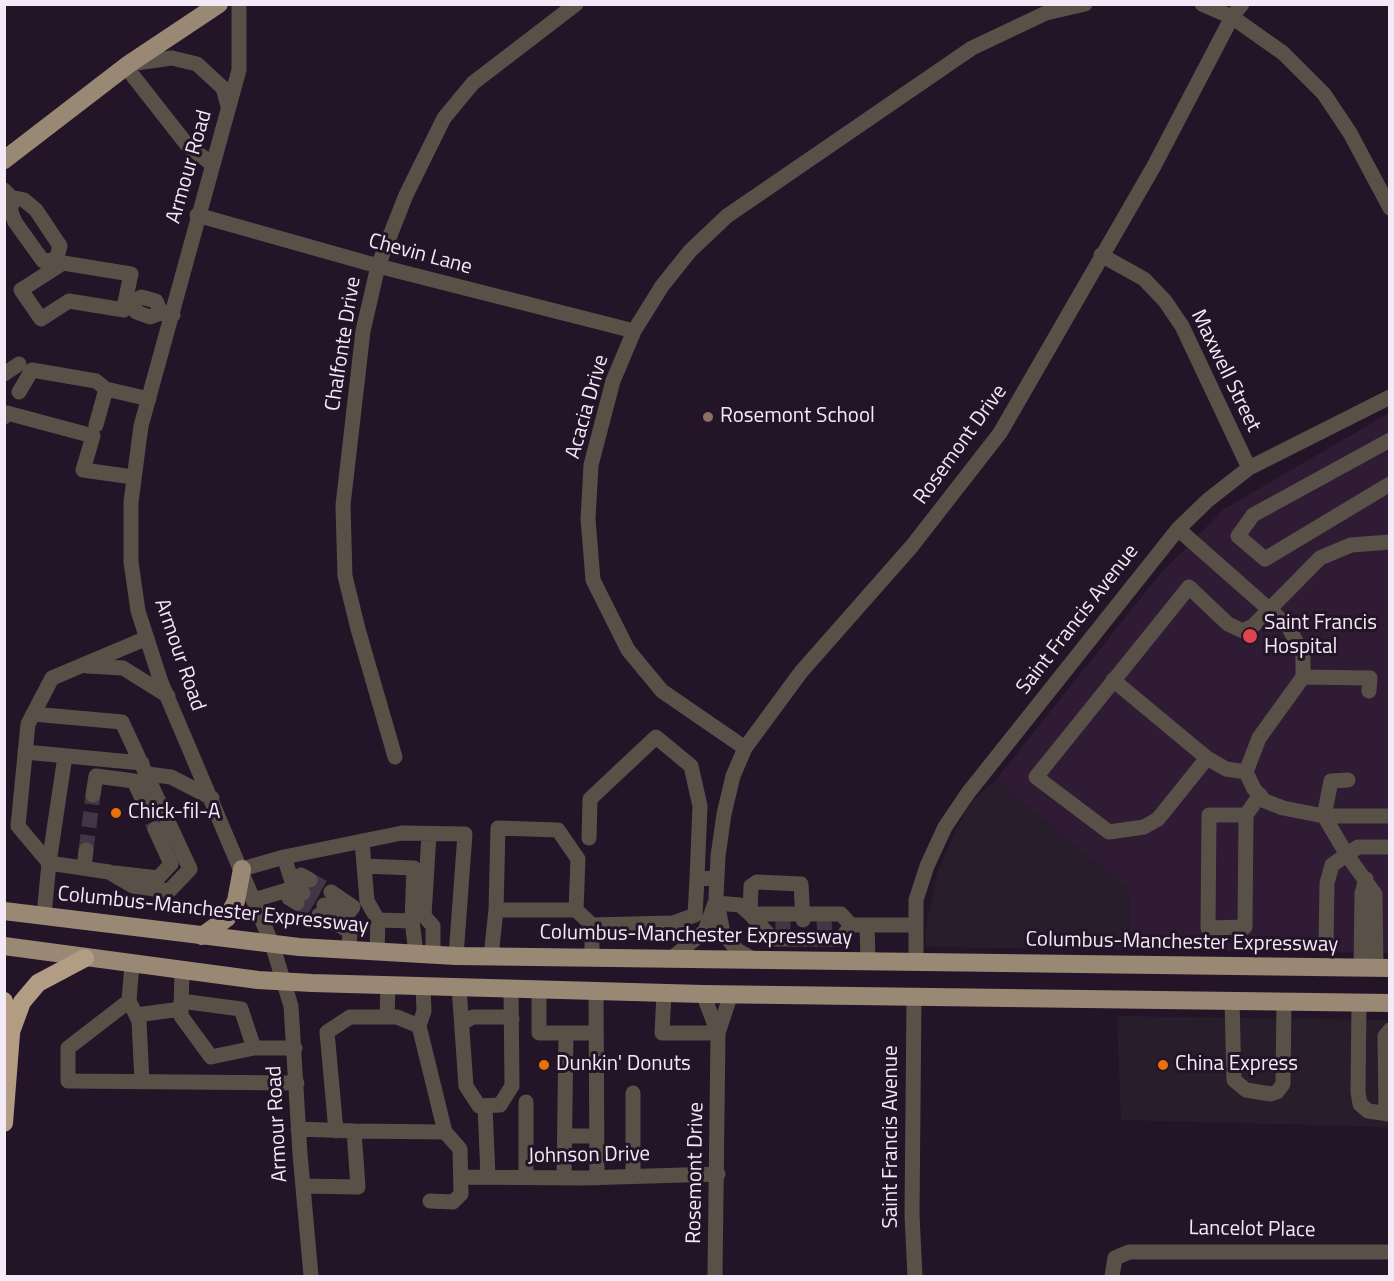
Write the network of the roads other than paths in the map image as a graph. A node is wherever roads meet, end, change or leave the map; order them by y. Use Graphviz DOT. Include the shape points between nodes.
graph roads {
  1 [pos="219,4"];
  2 [pos="239,4"];
  3 [pos="576,4"];
  4 [pos="1085,4"];
  5 [pos="1202,4"];
  6 [pos="1242,4"];
  7 [pos="1041,9"];
  8 [pos="1232,17"];
  9 [pos="128,65"];
  10 [pos="228,107"];
  11 [pos="4,160"];
  12 [pos="212,164"];
  13 [pos="8,193"];
  14 [pos="1389,208"];
  15 [pos="197,215"];
  16 [pos="1101,255"];
  17 [pos="58,263"];
  18 [pos="378,266"];
  19 [pos="129,302"];
  20 [pos="167,314"];
  21 [pos="634,331"];
  22 [pos="20,364"];
  23 [pos="4,374"];
  24 [pos="106,389"];
  25 [pos="19,392"];
  26 [pos="1389,397"];
  27 [pos="149,399"];
  28 [pos="4,417"];
  29 [pos="96,425"];
  30 [pos="1389,440"];
  31 [pos="1249,468"];
  32 [pos="133,477"];
  33 [pos="1389,484"];
  34 [pos="1178,529"];
  35 [pos="1389,542"];
  36 [pos="1269,609"];
  37 [pos="147,638"];
  38 [pos="81,666"];
  39 [pos="1303,677"];
  40 [pos="1113,680"];
  41 [pos="1369,691"];
  42 [pos="168,696"];
  43 [pos="33,714"];
  44 [pos="745,748"];
  45 [pos="26,752"];
  46 [pos="65,756"];
  47 [pos="395,758"];
  48 [pos="1207,758"];
  49 [pos="145,768"];
  50 [pos="1246,772"];
  51 [pos="1348,780"];
  52 [pos="93,795"];
  53 [pos="1260,795"];
  54 [pos="212,798"];
  55 [pos="143,801"];
  56 [pos="700,806"];
  57 [pos="725,810"];
  58 [pos="1246,815"];
  59 [pos="1324,816"];
  60 [pos="1389,816"];
  61 [pos="155,829"];
  62 [pos="429,834"];
  63 [pos="589,838"];
  64 [pos="362,841"];
  65 [pos="1389,847"];
  66 [pos="86,850"];
  67 [pos="1347,855"];
  68 [pos="284,857"];
  69 [pos="49,863"];
  70 [pos="364,866"];
  71 [pos="84,868"];
  72 [pos="242,869"];
  73 [pos="109,872"];
  74 [pos="697,878"];
  75 [pos="717,879"];
  76 [pos="254,900"];
  77 [pos="717,900"];
  78 [pos="4,910"];
  79 [pos="496,910"];
  80 [pos="576,910"];
  81 [pos="750,914"];
  82 [pos="44,915"];
  83 [pos="343,920"];
  84 [pos="378,920"];
  85 [pos="1375,920"];
  86 [pos="412,921"];
  87 [pos="592,924"];
  88 [pos="859,925"];
  89 [pos="915,925"];
  90 [pos="433,926"];
  91 [pos="459,927"];
  92 [pos="783,927"];
  93 [pos="803,927"];
  94 [pos="825,927"];
  95 [pos="202,936"];
  96 [pos="272,944"];
  97 [pos="1326,944"];
  98 [pos="4,946"];
  99 [pos="349,950"];
  100 [pos="376,951"];
  101 [pos="425,954"];
  102 [pos="456,956"];
  103 [pos="491,956"];
  104 [pos="592,957"];
  105 [pos="673,957"];
  106 [pos="85,958"];
  107 [pos="753,958"];
  108 [pos="783,959"];
  109 [pos="868,960"];
  110 [pos="916,961"];
  111 [pos="132,964"];
  112 [pos="1375,968"];
  113 [pos="182,970"];
  114 [pos="283,982"];
  115 [pos="387,986"];
  116 [pos="423,986"];
  117 [pos="459,987"];
  118 [pos="511,989"];
  119 [pos="539,990"];
  120 [pos="596,991"];
  121 [pos="664,993"];
  122 [pos="703,994"];
  123 [pos="731,994"];
  124 [pos="914,998"];
  125 [pos="4,1001"];
  126 [pos="1232,1001"];
  127 [pos="1284,1001"];
  128 [pos="1359,1002"];
  129 [pos="1389,1003"];
  130 [pos="181,1005"];
  131 [pos="132,1008"];
  132 [pos="387,1017"];
  133 [pos="512,1020"];
  134 [pos="462,1023"];
  135 [pos="419,1026"];
  136 [pos="1389,1030"];
  137 [pos="566,1033"];
  138 [pos="594,1033"];
  139 [pos="718,1033"];
  140 [pos="11,1034"];
  141 [pos="254,1048"];
  142 [pos="295,1048"];
  143 [pos="142,1082"];
  144 [pos="297,1083"];
  145 [pos="633,1093"];
  146 [pos="526,1102"];
  147 [pos="485,1106"];
  148 [pos="1388,1114"];
  149 [pos="4,1123"];
  150 [pos="298,1129"];
  151 [pos="336,1131"];
  152 [pos="354,1131"];
  153 [pos="445,1132"];
  154 [pos="565,1136"];
  155 [pos="596,1136"];
  156 [pos="718,1174"];
  157 [pos="633,1176"];
  158 [pos="461,1177"];
  159 [pos="488,1177"];
  160 [pos="526,1178"];
  161 [pos="564,1178"];
  162 [pos="597,1178"];
  163 [pos="303,1186"];
  164 [pos="430,1202"];
  165 [pos="1389,1252"];
  166 [pos="311,1276"];
  167 [pos="715,1276"];
  168 [pos="915,1276"];
  169 [pos="1112,1276"];
  1 -- 9 [label="main road"];
  2 -- 10 [label="street, Armour Road" via="239,70"];
  3 -- 18 [label="street, Chalfonte Drive" via="473,83 444,118 406,195"];
  4 -- 7 [label="street, Acacia Drive"];
  5 -- 8 [label="street"];
  6 -- 8 [label="street, Rosemont Drive"];
  7 -- 21 [label="street, Acacia Drive" via="972,48 727,216 690,251"];
  8 -- 14 [label="street" via="1283,53 1324,94"];
  8 -- 16 [label="street, Rosemont Drive" via="1154,166"];
  9 -- 10 [label="street" via="172,58 197,64 224,88"];
  9 -- 11 [label="main road"];
  9 -- 12 [label="street" via="188,146"];
  10 -- 12 [label="street, Armour Road"];
  12 -- 15 [label="street, Armour Road"];
  13 -- 17 [label="street" via="15,222 43,261"];
  13 -- 17 [label="street" via="36,210 60,246"];
  15 -- 18 [label="street, Chevin Lane"];
  15 -- 20 [label="street, Armour Road"];
  16 -- 31 [label="street, Maxwell Street" via="1144,279 1165,301 1182,326"];
  16 -- 44 [label="street, Rosemont Drive" via="1000,433 912,546 801,672"];
  17 -- 19 [label="street" via="131,274"];
  17 -- 19 [label="street" via="21,290 41,319 69,301 124,310"];
  18 -- 21 [label="street, Chevin Lane"];
  18 -- 47 [label="street, Chalfonte Drive" via="363,331 343,505 345,564 358,629"];
  19 -- 20 [label="street" via="141,297 156,301"];
  20 -- 27 [label="street, Armour Road"];
  21 -- 44 [label="street, Acacia Drive" via="613,381 591,465 588,519 593,580 628,650 662,692"];
  22 -- 23 [label="street"];
  24 -- 25 [label="street" via="96,381 32,370"];
  24 -- 27 [label="street"];
  24 -- 29 [label="street"];
  26 -- 31 [label="street, Saint Francis Avenue"];
  27 -- 32 [label="street, Armour Road"];
  28 -- 32 [label="street" via="7,413 93,436 83,470"];
  30 -- 33 [label="street" via="1253,515 1238,536 1265,559"];
  31 -- 34 [label="street, Saint Francis Avenue"];
  32 -- 37 [label="street, Armour Road" via="132,562 138,611"];
  34 -- 36 [label="street"];
  34 -- 89 [label="street, Saint Francis Avenue" via="945,827 916,900"];
  35 -- 36 [label="street" via="1351,545 1320,558"];
  36 -- 39 [label="street" via="1288,626 1303,655"];
  36 -- 40 [label="street" via="1253,626 1243,630 1228,624 1189,587"];
  37 -- 38 [label="street"];
  37 -- 42 [label="street, Armour Road"];
  38 -- 42 [label="street" via="123,668"];
  38 -- 43 [label="street" via="52,678"];
  39 -- 41 [label="street" via="1370,678"];
  39 -- 50 [label="street" via="1259,738"];
  40 -- 48 [label="street"];
  40 -- 48 [label="street" via="1036,777 1109,832 1144,827 1158,819"];
  42 -- 54 [label="street, Armour Road"];
  43 -- 45 [label="street" via="28,724"];
  43 -- 49 [label="street" via="122,722"];
  44 -- 57 [label="street, Rosemont Drive"];
  45 -- 46 [label="street"];
  45 -- 69 [label="street" via="18,826"];
  46 -- 49 [label="street"];
  46 -- 69 [label="street"];
  48 -- 50 [label="street" via="1226,770"];
  49 -- 54 [label="street"];
  49 -- 73 [label="street" via="190,869 169,891 133,886"];
  50 -- 53 [label="street"];
  51 -- 59 [label="street" via="1331,781"];
  52 -- 55 [label="street" via="96,776 134,781"];
  53 -- 58 [label="street"];
  53 -- 59 [label="street" via="1283,808"];
  54 -- 72 [label="street, Armour Road"];
  56 -- 57 [label="street"];
  56 -- 63 [label="street" via="691,766 656,737 590,799"];
  56 -- 74 [label="street"];
  57 -- 75 [label="street, Rosemont Drive"];
  58 -- 58 [label="street" via="1209,815 1208,928 1245,927"];
  59 -- 60 [label="street"];
  59 -- 67 [label="street"];
  61 -- 73 [label="street" via="171,864 158,878"];
  62 -- 64 [label="street" via="402,833"];
  62 -- 90 [label="street" via="424,916"];
  62 -- 91 [label="street" via="465,834"];
  64 -- 68 [label="street"];
  64 -- 70 [label="street"];
  65 -- 67 [label="street" via="1358,847"];
  66 -- 71 [label="street"];
  67 -- 85 [label="street" via="1375,894"];
  67 -- 97 [label="street" via="1332,865"];
  68 -- 72 [label="street"];
  68 -- 76 [label="street" via="301,891"];
  69 -- 71 [label="street"];
  69 -- 82 [label="street"];
  70 -- 84 [label="street" via="367,902"];
  70 -- 86 [label="street" via="414,868"];
  71 -- 73 [label="street"];
  72 -- 76 [label="street, Armour Road"];
  72 -- 95 [label="main road" via="236,901 227,918"];
  74 -- 75 [label="street"];
  74 -- 87 [label="street" via="695,915 673,923"];
  75 -- 77 [label="street, Rosemont Drive"];
  76 -- 96 [label="street, Armour Road"];
  77 -- 81 [label="street" via="740,905"];
  77 -- 105 [label="street, Rosemont Drive" via="705,931"];
  77 -- 107 [label="street, Rosemont Drive" via="723,933 737,950"];
  78 -- 82 [label="main road, Columbus-Manchester Expressway"];
  79 -- 80 [label="street"];
  79 -- 80 [label="street" via="498,828 558,830 578,859"];
  79 -- 103 [label="street"];
  80 -- 87 [label="street"];
  81 -- 92 [label="street"];
  81 -- 92 [label="street" via="773,939"];
  81 -- 93 [label="street" via="753,883 801,884"];
  82 -- 95 [label="main road, Columbus-Manchester Expressway"];
  83 -- 83 [label="street" via="353,907 325,904"];
  83 -- 99 [label="street" via="350,931"];
  84 -- 86 [label="street"];
  84 -- 100 [label="street"];
  85 -- 112 [label="street"];
  86 -- 101 [label="street"];
  87 -- 104 [label="street"];
  88 -- 89 [label="street"];
  88 -- 94 [label="street" via="841,914"];
  88 -- 94 [label="street" via="841,939"];
  88 -- 109 [label="street"];
  89 -- 110 [label="street, Saint Francis Avenue"];
  90 -- 91 [label="street"];
  90 -- 101 [label="street"];
  91 -- 102 [label="street"];
  92 -- 93 [label="street"];
  92 -- 93 [label="street"];
  92 -- 108 [label="street"];
  93 -- 94 [label="street"];
  93 -- 94 [label="street"];
  95 -- 96 [label="main road, Columbus-Manchester Expressway"];
  96 -- 99 [label="main road, Columbus-Manchester Expressway"];
  96 -- 114 [label="street, Armour Road"];
  98 -- 106 [label="main road"];
  99 -- 100 [label="main road, Columbus-Manchester Expressway"];
  100 -- 101 [label="main road, Columbus-Manchester Expressway"];
  101 -- 102 [label="main road, Columbus-Manchester Expressway"];
  102 -- 103 [label="main road, Columbus-Manchester Expressway"];
  103 -- 104 [label="main road, Columbus-Manchester Expressway"];
  104 -- 105 [label="main road, Columbus-Manchester Expressway"];
  105 -- 107 [label="main road, Columbus-Manchester Expressway"];
  106 -- 111 [label="main road"];
  106 -- 140 [label="highway" via="38,983 22,1002"];
  107 -- 108 [label="main road, Columbus-Manchester Expressway"];
  108 -- 109 [label="main road, Columbus-Manchester Expressway"];
  109 -- 110 [label="main road, Columbus-Manchester Expressway"];
  110 -- 112 [label="main road, Columbus-Manchester Expressway"];
  111 -- 113 [label="main road"];
  111 -- 131 [label="street"];
  113 -- 114 [label="main road"];
  113 -- 130 [label="street"];
  114 -- 115 [label="main road"];
  114 -- 142 [label="street, Armour Road" via="291,1006"];
  115 -- 116 [label="main road"];
  115 -- 132 [label="street"];
  116 -- 117 [label="main road"];
  116 -- 135 [label="street" via="424,1011"];
  117 -- 118 [label="main road"];
  117 -- 134 [label="street"];
  118 -- 119 [label="main road"];
  118 -- 133 [label="street"];
  119 -- 120 [label="main road"];
  119 -- 137 [label="street" via="539,1033"];
  120 -- 121 [label="main road"];
  120 -- 138 [label="street"];
  121 -- 122 [label="main road"];
  121 -- 139 [label="street" via="662,1033"];
  122 -- 123 [label="main road"];
  122 -- 139 [label="street, Rosemont Drive"];
  123 -- 124 [label="main road"];
  123 -- 139 [label="street, Rosemont Drive"];
  124 -- 126 [label="main road"];
  124 -- 168 [label="street, Saint Francis Avenue"];
  125 -- 140 [label="highway"];
  126 -- 127 [label="main road"];
  126 -- 127 [label="street" via="1234,1080 1246,1090 1271,1094 1283,1084"];
  127 -- 128 [label="main road"];
  128 -- 129 [label="main road"];
  128 -- 148 [label="street" via="1360,1104 1368,1111"];
  130 -- 131 [label="street"];
  130 -- 141 [label="street" via="241,1009"];
  130 -- 141 [label="street" via="181,1016 211,1057"];
  131 -- 143 [label="street" via="139,1021"];
  131 -- 143 [label="street" via="68,1048 68,1081"];
  132 -- 135 [label="street"];
  132 -- 151 [label="street" via="350,1017 327,1032"];
  133 -- 134 [label="street" via="473,1017"];
  133 -- 147 [label="street" via="512,1086 500,1105"];
  134 -- 147 [label="street" via="466,1086 479,1106"];
  135 -- 153 [label="street"];
  136 -- 148 [label="street" via="1385,1036"];
  137 -- 138 [label="street"];
  137 -- 154 [label="street"];
  138 -- 155 [label="street"];
  139 -- 156 [label="street, Rosemont Drive"];
  140 -- 149 [label="highway"];
  141 -- 142 [label="street"];
  142 -- 144 [label="street, Armour Road"];
  143 -- 144 [label="street"];
  144 -- 150 [label="street, Armour Road"];
  145 -- 157 [label="street"];
  146 -- 160 [label="street"];
  147 -- 159 [label="street"];
  150 -- 151 [label="street"];
  150 -- 163 [label="street, Armour Road"];
  151 -- 152 [label="street"];
  152 -- 153 [label="street"];
  152 -- 163 [label="street" via="358,1186"];
  153 -- 158 [label="street" via="460,1149"];
  154 -- 155 [label="street"];
  154 -- 161 [label="street"];
  155 -- 162 [label="street"];
  156 -- 157 [label="street, Johnson Drive"];
  156 -- 167 [label="street, Rosemont Drive"];
  157 -- 162 [label="street, Johnson Drive"];
  158 -- 159 [label="street, Johnson Drive"];
  158 -- 164 [label="street" via="461,1194 453,1202"];
  159 -- 160 [label="street, Johnson Drive"];
  160 -- 161 [label="street, Johnson Drive"];
  161 -- 162 [label="street, Johnson Drive"];
  163 -- 166 [label="street, Armour Road"];
  165 -- 169 [label="street, Lancelot Place" via="1150,1250 1115,1258"];
}
